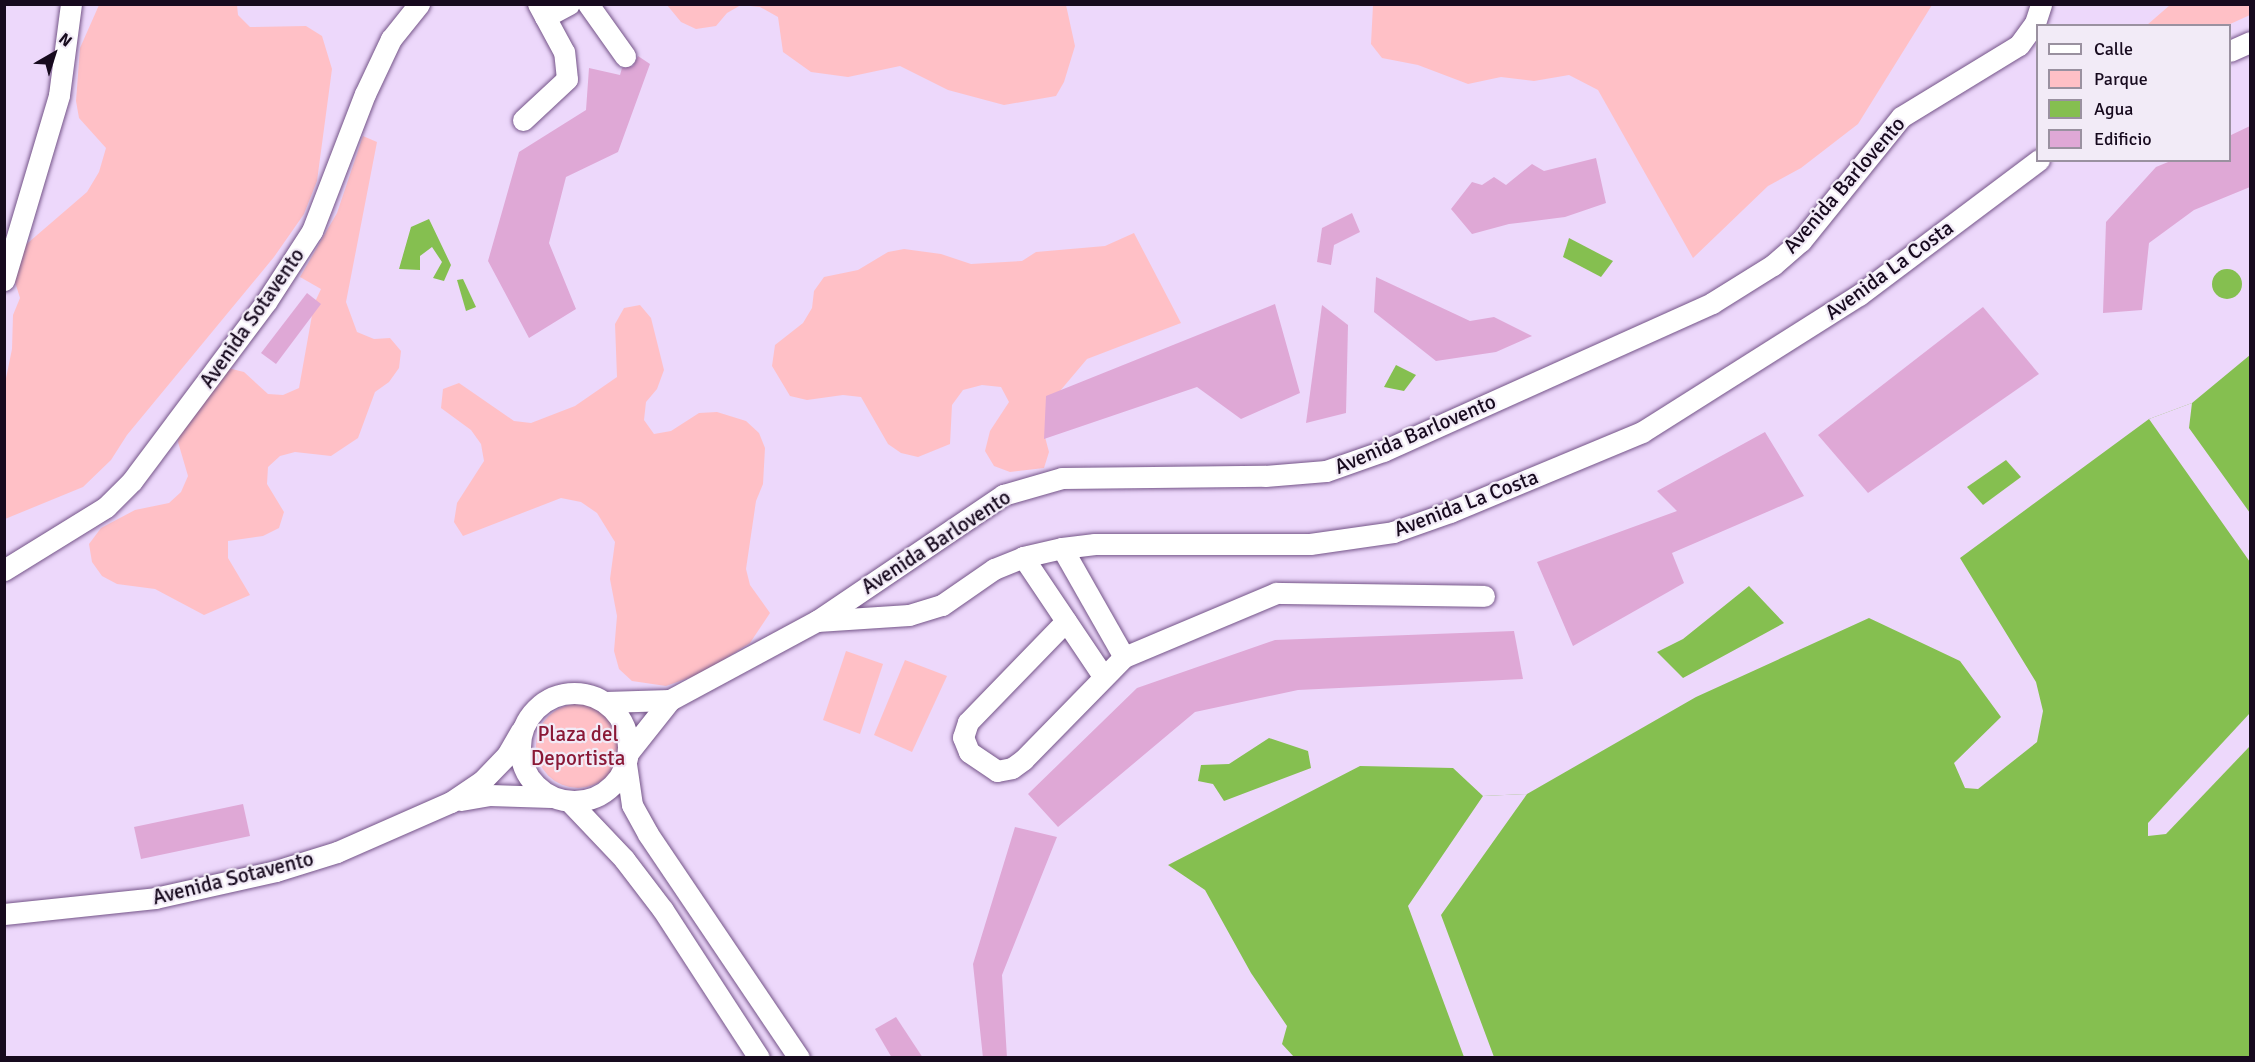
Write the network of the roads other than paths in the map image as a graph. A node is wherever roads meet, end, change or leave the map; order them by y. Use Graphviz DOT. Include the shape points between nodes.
graph roads {
  1 [pos="71,4"];
  2 [pos="403,4"];
  3 [pos="419,4"];
  4 [pos="568,4"];
  5 [pos="588,4"];
  6 [pos="2041,4"];
  7 [pos="541,11"];
  8 [pos="391,39"];
  9 [pos="2250,42"];
  10 [pos="2231,50"];
  11 [pos="625,56"];
  12 [pos="523,120"];
  13 [pos="2036,162"];
  14 [pos="4,280"];
  15 [pos="1062,549"];
  16 [pos="1023,557"];
  17 [pos="4,570"];
  18 [pos="1484,596"];
  19 [pos="818,621"];
  20 [pos="1066,621"];
  21 [pos="1125,657"];
  22 [pos="1103,676"];
  23 [pos="670,700"];
  24 [pos="605,702"];
  25 [pos="521,731"];
  26 [pos="627,758"];
  27 [pos="561,799"];
  28 [pos="451,802"];
  29 [pos="4,914"];
  30 [pos="759,1058"];
  31 [pos="798,1058"];
  1 -- 14 [label="street" via="59,95"];
  2 -- 8 [label="street"];
  3 -- 8 [label="street, Avenida Sotavento"];
  4 -- 7 [label="street"];
  5 -- 11 [label="street"];
  6 -- 19 [label="street, Avenida Barlovento" via="2035,23 2019,45 1901,117 1801,241 1751,280 1712,303 1383,451 1326,471 1265,476 1072,478 1022,487 985,505"];
  7 -- 12 [label="street" via="564,52 567,79"];
  8 -- 17 [label="street, Avenida Sotavento" via="365,94 312,231 266,302 132,481 106,507"];
  9 -- 10 [label="street"];
  13 -- 15 [label="street, Avenida La Costa" via="1859,295 1642,432 1471,504 1393,532 1310,544 1095,544"];
  15 -- 16 [label="street, Avenida La Costa"];
  15 -- 21 [label="street"];
  16 -- 19 [label="street, Avenida La Costa" via="994,569 942,605 909,615"];
  16 -- 20 [label="street"];
  18 -- 21 [label="street" via="1276,593"];
  19 -- 23 [label="street, Avenida Barlovento"];
  20 -- 22 [label="street"];
  20 -- 22 [label="street" via="968,722 963,737 969,752 997,771 1012,768"];
  21 -- 22 [label="street"];
  23 -- 24 [label="street, Avenida Barlovento"];
  23 -- 26 [label="street, Avenida Barlovento"];
  24 -- 25 [label="street" via="586,693 546,699 531,712"];
  24 -- 26 [label="street" via="619,716 627,733"];
  25 -- 27 [label="street" via="519,750 524,770 535,786"];
  25 -- 28 [label="street, Avenida Sotavento" via="507,755 482,781"];
  26 -- 27 [label="street" via="618,780 604,793 588,800"];
  26 -- 31 [label="street" via="632,805 648,834"];
  27 -- 28 [label="street, Avenida Sotavento" via="489,795"];
  27 -- 30 [label="street" via="624,859 663,910"];
  28 -- 29 [label="street, Avenida Sotavento" via="337,852 215,886 100,905"];
}
